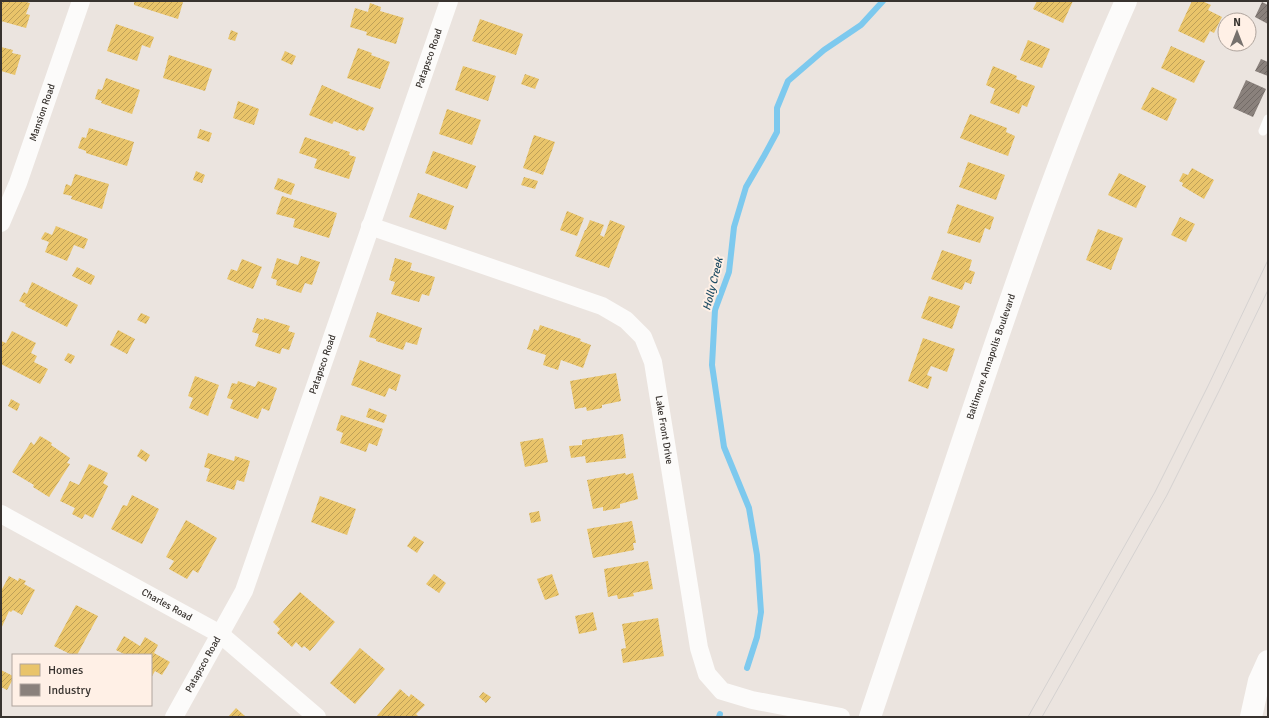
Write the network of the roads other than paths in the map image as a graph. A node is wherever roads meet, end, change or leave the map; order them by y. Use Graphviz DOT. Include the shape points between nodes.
graph roads {
  1 [pos="81,1"];
  2 [pos="449,1"];
  3 [pos="1126,1"];
  4 [pos="1268,119"];
  5 [pos="1263,131"];
  6 [pos="1,223"];
  7 [pos="370,226"];
  8 [pos="1,514"];
  9 [pos="220,634"];
  10 [pos="1268,661"];
  11 [pos="174,717"];
  12 [pos="317,717"];
  13 [pos="841,717"];
  14 [pos="870,717"];
  15 [pos="1251,717"];
  1 -- 6 [label="street, Mansion Road" via="18,183"];
  2 -- 7 [label="street, Patapsco Road"];
  3 -- 14 [label="main road, Baltimore Annapolis Boulevard" via="1105,47 1050,189"];
  4 -- 5 [label="lane"];
  7 -- 9 [label="street, Patapsco Road" via="244,591"];
  7 -- 13 [label="street, Lake Front Drive" via="602,306 626,320 643,338 653,362 699,648 707,674 722,691 752,700"];
  8 -- 9 [label="street, Charles Road"];
  9 -- 11 [label="street, Patapsco Road"];
  9 -- 12 [label="street, Charles Road"];
  10 -- 15 [label="main road" via="1259,681"];
}
